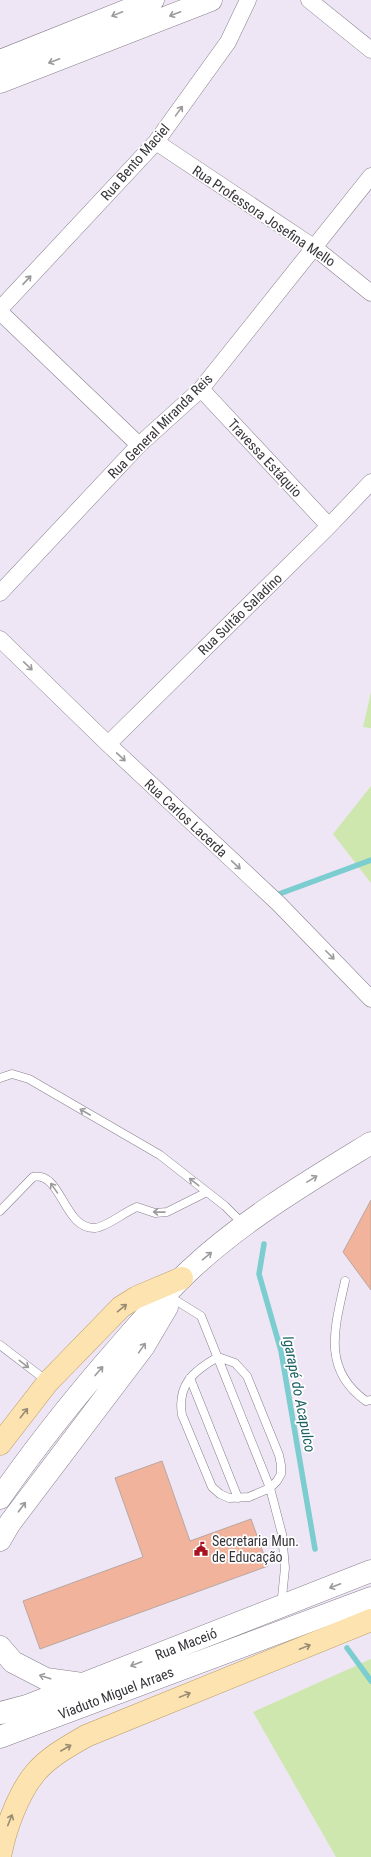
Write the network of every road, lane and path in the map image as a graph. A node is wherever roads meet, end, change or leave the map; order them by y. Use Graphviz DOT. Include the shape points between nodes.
graph roads {
  1 [pos="154,0"];
  2 [pos="211,0"];
  3 [pos="248,0"];
  4 [pos="309,0"];
  5 [pos="371,50"];
  6 [pos="0,61"];
  7 [pos="0,82"];
  8 [pos="156,142"];
  9 [pos="371,176"];
  10 [pos="315,248"];
  11 [pos="371,293"];
  12 [pos="0,309"];
  13 [pos="0,312"];
  14 [pos="200,388"];
  15 [pos="139,445"];
  16 [pos="371,482"];
  17 [pos="329,526"];
  18 [pos="0,593"];
  19 [pos="0,639"];
  20 [pos="108,744"];
  21 [pos="371,999"];
  22 [pos="0,1078"];
  23 [pos="371,1143"];
  24 [pos="207,1192"];
  25 [pos="0,1211"];
  26 [pos="245,1226"];
  27 [pos="182,1278"];
  28 [pos="345,1281"];
  29 [pos="172,1298"];
  30 [pos="0,1345"];
  31 [pos="218,1357"];
  32 [pos="190,1378"];
  33 [pos="48,1382"];
  34 [pos="371,1400"];
  35 [pos="0,1444"];
  36 [pos="270,1488"];
  37 [pos="0,1498"];
  38 [pos="238,1498"];
  39 [pos="0,1540"];
  40 [pos="371,1571"];
  41 [pos="371,1598"];
  42 [pos="284,1606"];
  43 [pos="371,1620"];
  44 [pos="0,1647"];
  45 [pos="233,1649"];
  46 [pos="84,1684"];
  47 [pos="0,1713"];
  48 [pos="0,1737"];
  49 [pos="0,1857"];
  1 -- 6 [label="main road, one-way"];
  2 -- 7 [label="main road, one-way"];
  8 -- 3 [label="street, Rua Bento Maciel, one-way" via="228,42"];
  4 -- 5 [label="street"];
  8 -- 10 [label="street, Rua Professora Josefina Mello"];
  12 -- 8 [label="street, Rua Bento Maciel, one-way"];
  9 -- 10 [label="street, Rua General Miranda Reis"];
  10 -- 11 [label="street, Rua Professora Josefina Mello"];
  10 -- 14 [label="street, Rua General Miranda Reis"];
  13 -- 15 [label="street"];
  14 -- 15 [label="street, Rua General Miranda Reis"];
  14 -- 17 [label="street, Travessa Estáquio"];
  15 -- 18 [label="street, Rua General Miranda Reis"];
  16 -- 17 [label="street, Rua Sultão Saladino"];
  17 -- 20 [label="street, Rua Sultão Saladino"];
  19 -- 20 [label="street, Rua Carlos Lacerda, one-way"];
  20 -- 21 [label="street, Rua Carlos Lacerda, one-way" via="279,904"];
  24 -- 22 [label="lane, one-way" via="160,1155 29,1079 12,1074"];
  26 -- 23 [label="main road, one-way" via="294,1190"];
  24 -- 25 [label="lane, one-way" via="167,1212 155,1213 137,1207 97,1228 86,1227 77,1221 47,1178 39,1175 33,1177"];
  24 -- 26 [label="lane"];
  27 -- 26 [label="main road, one-way" via="206,1255"];
  27 -- 29 [label="main road"];
  33 -- 27 [label="main road, one-way" via="121,1307 137,1296"];
  37 -- 27 [label="main road, one-way" via="73,1400"];
  28 -- 34 [label="lane" via="336,1322 335,1357 341,1374 353,1392 366,1401"];
  29 -- 31 [label="lane" via="201,1316"];
  39 -- 29 [label="main road, one-way" via="10,1523 144,1346"];
  30 -- 33 [label="lane, one-way"];
  31 -- 32 [label="lane" via="198,1369"];
  31 -- 36 [label="lane"];
  31 -- 36 [label="lane" via="235,1363 248,1376 280,1455 281,1474"];
  32 -- 38 [label="lane"];
  32 -- 38 [label="lane" via="182,1394 182,1415 206,1477 220,1494"];
  35 -- 33 [label="main road, one-way"];
  36 -- 38 [label="lane" via="249,1497"];
  36 -- 42 [label="lane" via="282,1534 285,1568 282,1597"];
  40 -- 42 [label="main road, Rua Maceió, one-way"];
  41 -- 45 [label="main road, Rua Maceió"];
  42 -- 46 [label="main road, Rua Maceió, one-way"];
  49 -- 43 [label="main road, one-way" via="4,1835 16,1804 36,1772 58,1752 86,1736"];
  46 -- 44 [label="main road, one-way" via="46,1679 12,1662"];
  45 -- 48 [label="main road, Viaduto Miguel Arraes"];
  46 -- 47 [label="main road, Rua Maceió" via="27,1706"];
}
